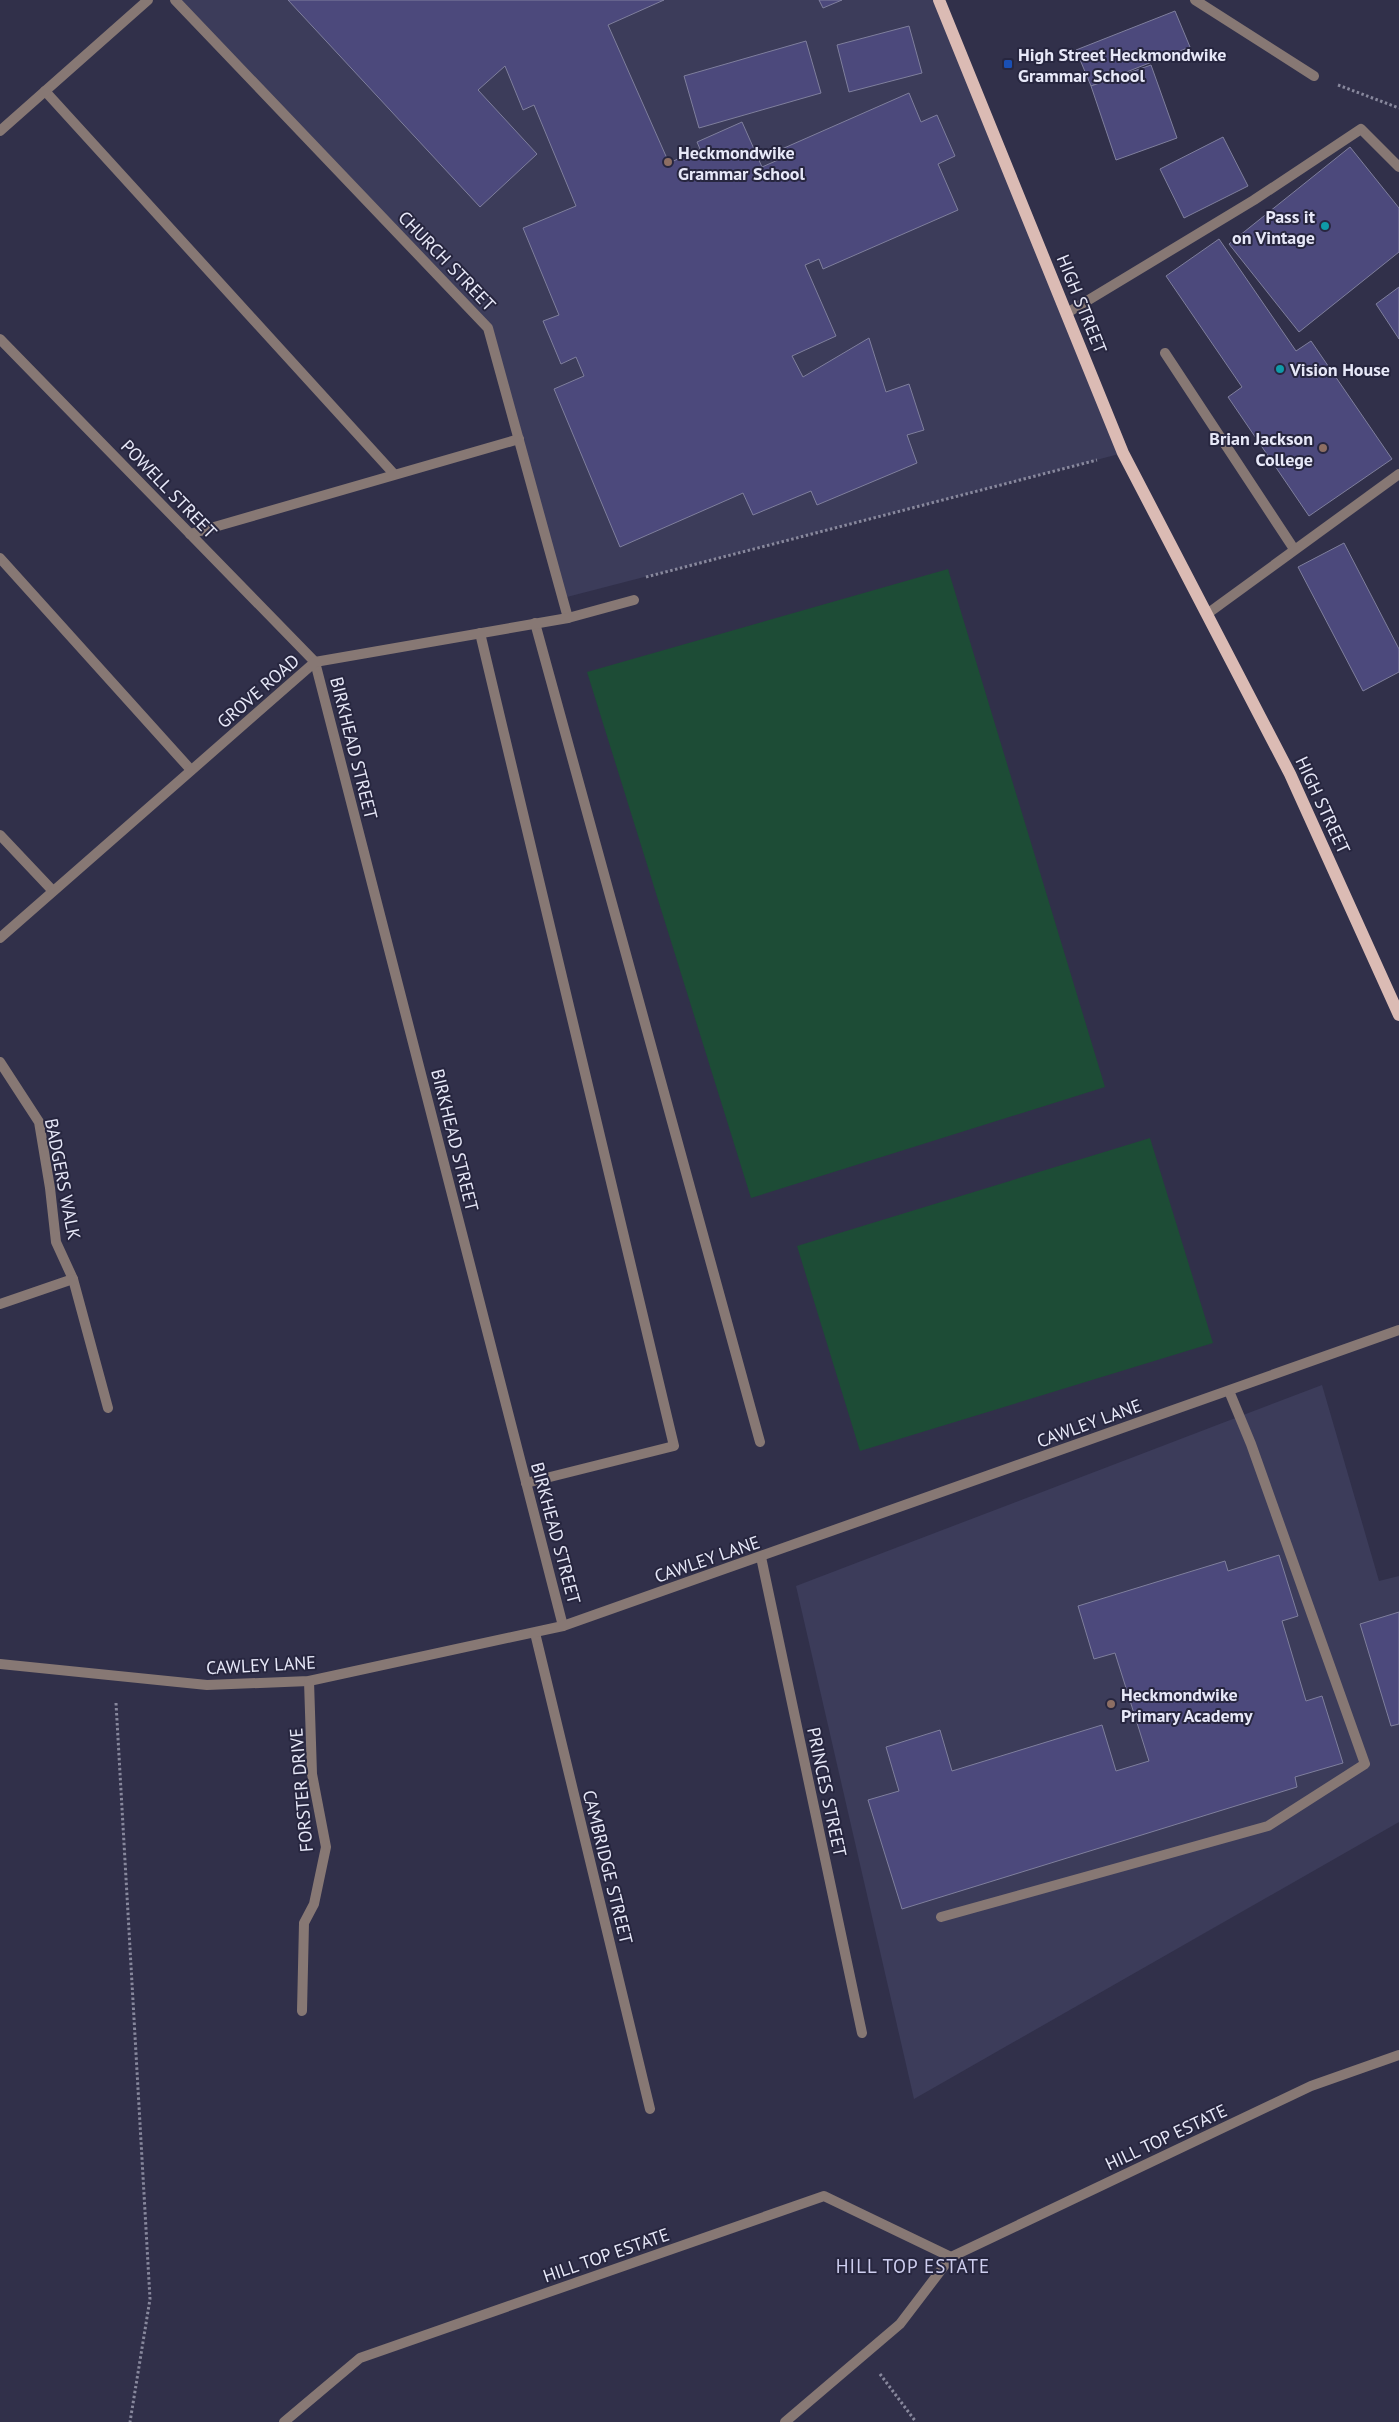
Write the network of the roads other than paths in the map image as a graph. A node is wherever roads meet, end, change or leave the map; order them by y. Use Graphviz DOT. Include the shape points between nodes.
graph roads {
  1 [pos="148,0"];
  2 [pos="175,0"];
  3 [pos="939,0"];
  4 [pos="1195,0"];
  5 [pos="1314,76"];
  6 [pos="45,91"];
  7 [pos="0,132"];
  8 [pos="1399,167"];
  9 [pos="1066,312"];
  10 [pos="0,339"];
  11 [pos="1165,353"];
  12 [pos="519,440"];
  13 [pos="394,474"];
  14 [pos="1399,474"];
  15 [pos="190,534"];
  16 [pos="1294,549"];
  17 [pos="0,558"];
  18 [pos="634,600"];
  19 [pos="1207,614"];
  20 [pos="568,618"];
  21 [pos="535,622"];
  22 [pos="480,632"];
  23 [pos="315,662"];
  24 [pos="191,770"];
  25 [pos="0,836"];
  26 [pos="52,890"];
  27 [pos="0,938"];
  28 [pos="1399,1015"];
  29 [pos="0,1062"];
  30 [pos="73,1278"];
  31 [pos="0,1304"];
  32 [pos="1399,1330"];
  33 [pos="1229,1391"];
  34 [pos="108,1408"];
  35 [pos="760,1442"];
  36 [pos="526,1483"];
  37 [pos="760,1557"];
  38 [pos="564,1626"];
  39 [pos="535,1633"];
  40 [pos="0,1664"];
  41 [pos="309,1681"];
  42 [pos="941,1916"];
  43 [pos="302,2011"];
  44 [pos="862,2033"];
  45 [pos="1399,2056"];
  46 [pos="650,2110"];
  47 [pos="951,2257"];
  48 [pos="284,2422"];
  49 [pos="785,2422"];
  1 -- 6 [label="street"];
  2 -- 12 [label="street, CHURCH STREET" via="488,328"];
  3 -- 9 [label="main road, HIGH STREET"];
  4 -- 5 [label="street"];
  6 -- 7 [label="street"];
  6 -- 13 [label="street"];
  8 -- 9 [label="street" via="1361,129 1254,200"];
  9 -- 19 [label="main road, HIGH STREET" via="1123,453"];
  10 -- 15 [label="street, POWELL STREET"];
  11 -- 16 [label="street"];
  12 -- 13 [label="street"];
  12 -- 20 [label="street, CHURCH STREET"];
  13 -- 15 [label="street"];
  14 -- 16 [label="street"];
  15 -- 23 [label="street, POWELL STREET"];
  16 -- 19 [label="street"];
  17 -- 24 [label="street"];
  18 -- 20 [label="street, GROVE ROAD"];
  19 -- 28 [label="main road, HIGH STREET" via="1290,774"];
  20 -- 21 [label="street, GROVE ROAD"];
  21 -- 22 [label="street, GROVE ROAD"];
  21 -- 35 [label="street"];
  22 -- 23 [label="street, GROVE ROAD"];
  22 -- 36 [label="street" via="674,1446"];
  23 -- 24 [label="street, GROVE ROAD"];
  23 -- 36 [label="street, BIRKHEAD STREET"];
  24 -- 26 [label="street, GROVE ROAD"];
  25 -- 26 [label="street"];
  26 -- 27 [label="street, GROVE ROAD"];
  29 -- 30 [label="street, BADGERS WALK" via="38,1122 56,1242"];
  30 -- 31 [label="street"];
  30 -- 34 [label="street, BADGERS WALK"];
  32 -- 33 [label="street, CAWLEY LANE"];
  33 -- 37 [label="street, CAWLEY LANE"];
  33 -- 42 [label="street" via="1251,1444 1365,1764 1268,1826"];
  36 -- 38 [label="street, BIRKHEAD STREET"];
  37 -- 38 [label="street, CAWLEY LANE"];
  37 -- 44 [label="street, PRINCES STREET"];
  38 -- 39 [label="street, CAWLEY LANE"];
  39 -- 41 [label="street, CAWLEY LANE"];
  39 -- 46 [label="street, CAMBRIDGE STREET"];
  40 -- 41 [label="street, CAWLEY LANE" via="207,1685"];
  41 -- 43 [label="street, FORSTER DRIVE" via="312,1774 326,1847 314,1904 304,1923"];
  45 -- 47 [label="street, HILL TOP ESTATE" via="1311,2086"];
  47 -- 48 [label="street, HILL TOP ESTATE" via="824,2196 360,2358"];
  47 -- 49 [label="street, HILL TOP ESTATE" via="900,2324"];
}
